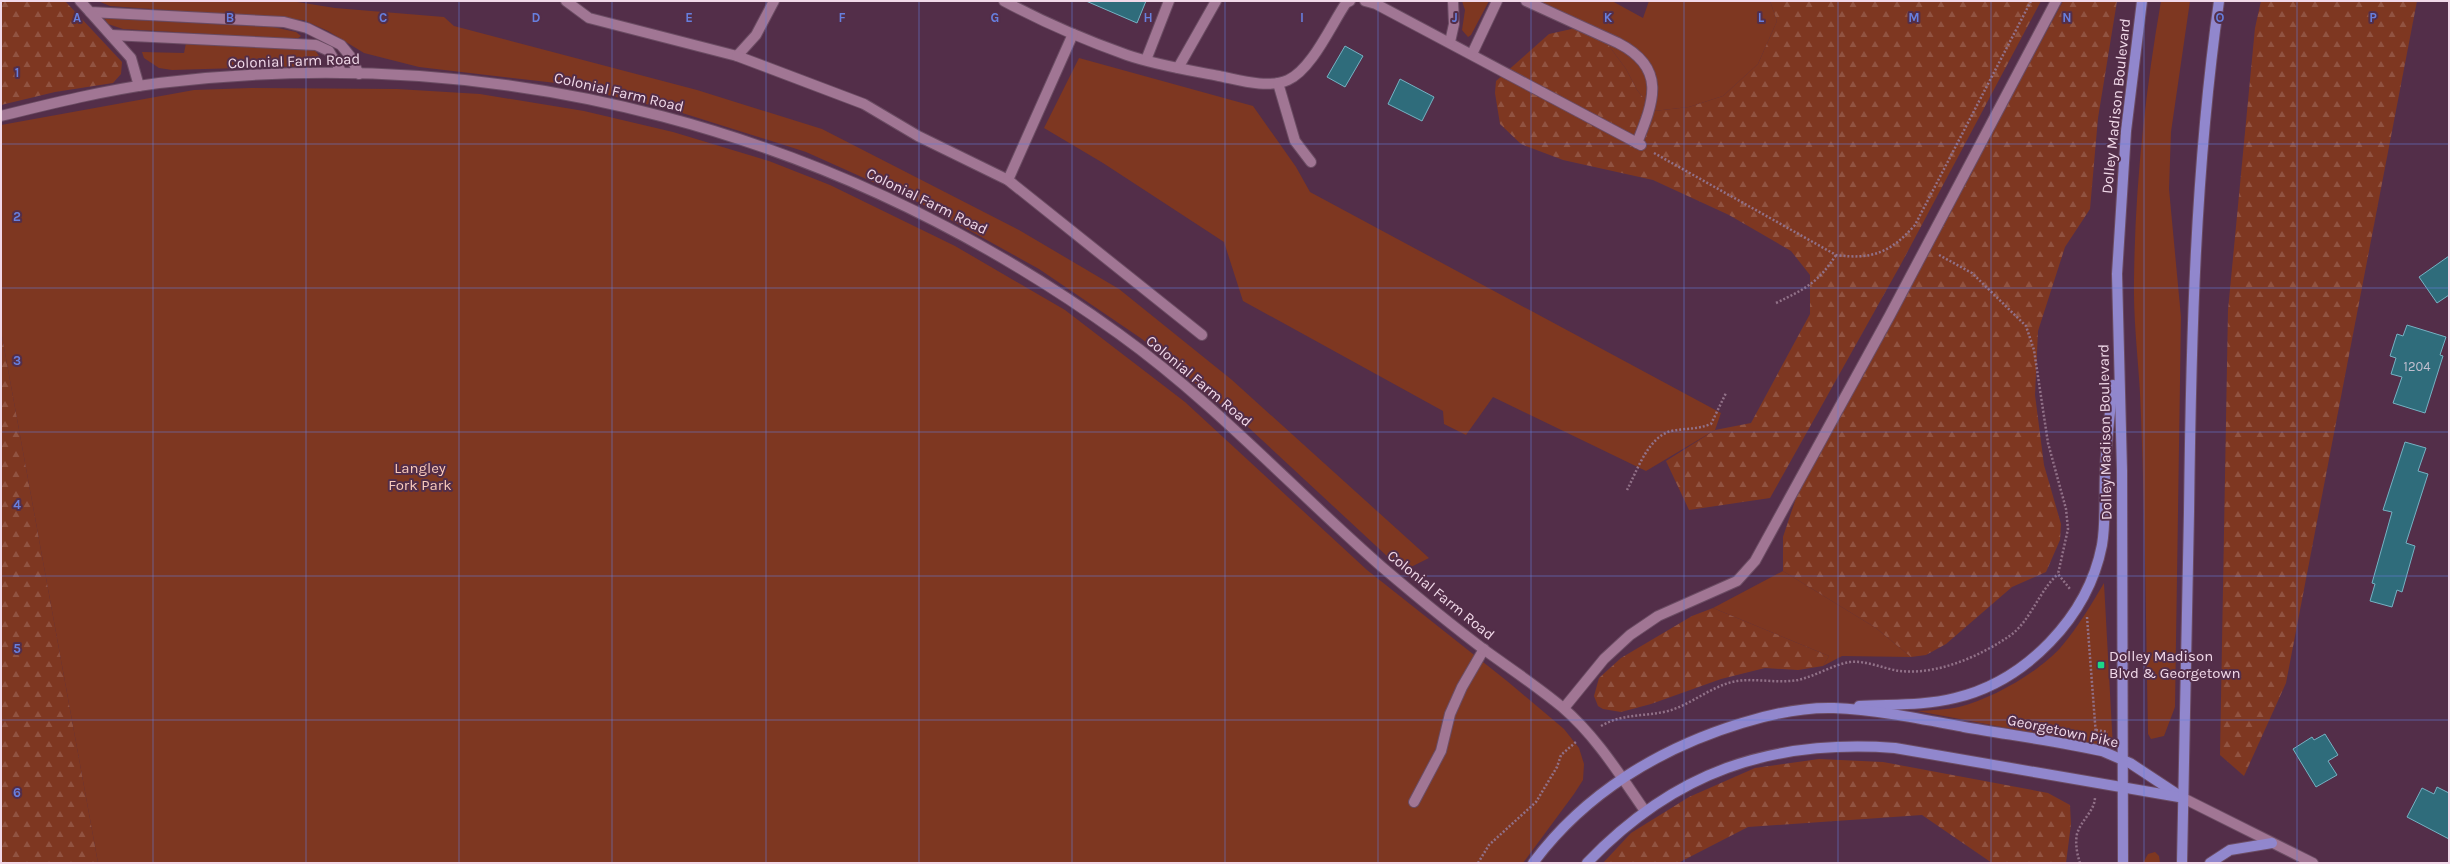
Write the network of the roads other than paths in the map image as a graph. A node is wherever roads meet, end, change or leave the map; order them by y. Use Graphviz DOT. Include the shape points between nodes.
graph roads {
  1 [pos="80,1"];
  2 [pos="566,1"];
  3 [pos="774,1"];
  4 [pos="1004,1"];
  5 [pos="1169,1"];
  6 [pos="1216,1"];
  7 [pos="1350,1"];
  8 [pos="1365,1"];
  9 [pos="1453,1"];
  10 [pos="1497,1"];
  11 [pos="1526,1"];
  12 [pos="2056,1"];
  13 [pos="2142,1"];
  14 [pos="2219,1"];
  15 [pos="90,12"];
  16 [pos="1073,34"];
  17 [pos="111,35"];
  18 [pos="1450,42"];
  19 [pos="1472,54"];
  20 [pos="736,56"];
  21 [pos="1146,60"];
  22 [pos="1178,68"];
  23 [pos="342,73"];
  24 [pos="359,74"];
  25 [pos="1278,82"];
  26 [pos="139,86"];
  27 [pos="1,116"];
  28 [pos="1311,162"];
  29 [pos="1008,180"];
  30 [pos="1202,335"];
  31 [pos="2117,344"];
  32 [pos="1484,649"];
  33 [pos="1564,708"];
  34 [pos="1834,708"];
  35 [pos="2123,759"];
  36 [pos="1622,778"];
  37 [pos="2123,788"];
  38 [pos="2183,798"];
  39 [pos="1414,802"];
  40 [pos="1645,811"];
  41 [pos="2272,843"];
  42 [pos="1533,863"];
  43 [pos="1587,863"];
  44 [pos="2123,863"];
  45 [pos="2182,863"];
  46 [pos="2210,863"];
  47 [pos="2313,863"];
  1 -- 15 [label="street"];
  2 -- 20 [label="street" via="589,18"];
  3 -- 20 [label="street" via="756,35"];
  4 -- 16 [label="street"];
  5 -- 21 [label="street"];
  6 -- 22 [label="street"];
  7 -- 25 [label="street" via="1346,3 1312,58 1300,72 1288,80"];
  8 -- 18 [label="street"];
  9 -- 18 [label="street" via="1454,24"];
  10 -- 19 [label="street"];
  11 -- 19 [label="street" via="1618,43 1633,51 1645,62 1651,73 1654,92 1639,144"];
  12 -- 33 [label="street" via="1755,561 1737,581 1658,616 1630,635 1604,659"];
  13 -- 31 [label="main road, Dolley Madison Boulevard" via="2120,202"];
  14 -- 38 [label="main road" via="2207,98 2195,249"];
  15 -- 17 [label="street"];
  15 -- 24 [label="street" via="284,22 307,28 341,46 350,56"];
  16 -- 21 [label="street"];
  16 -- 29 [label="street"];
  17 -- 23 [label="street" via="316,44 329,51"];
  17 -- 26 [label="street" via="131,58"];
  18 -- 19 [label="street"];
  20 -- 29 [label="street" via="864,104 918,136"];
  21 -- 22 [label="street"];
  22 -- 25 [label="street" via="1250,82"];
  23 -- 24 [label="street, Colonial Farm Road"];
  23 -- 26 [label="street, Colonial Farm Road" via="244,76"];
  24 -- 32 [label="street, Colonial Farm Road" via="413,75 495,84 621,106 692,123 842,176 922,214 1038,278 1123,336 1208,405 1381,566 1443,619"];
  25 -- 28 [label="street" via="1295,141"];
  26 -- 27 [label="street, Colonial Farm Road" via="74,98"];
  29 -- 30 [label="street"];
  31 -- 34 [label="main road" via="2105,472 2102,545 2080,602 2063,627 2041,651 2016,670 1984,688 1934,702"];
  31 -- 35 [label="main road, Dolley Madison Boulevard" via="2122,471"];
  32 -- 33 [label="street, Colonial Farm Road"];
  32 -- 39 [label="street" via="1462,687 1450,714 1441,751"];
  33 -- 36 [label="street, Colonial Farm Road" via="1598,745"];
  34 -- 35 [label="main road, Georgetown Pike" via="1919,719 2096,750"];
  34 -- 36 [label="main road, Georgetown Pike" via="1769,716 1725,728 1664,754"];
  35 -- 37 [label="main road, Dolley Madison Boulevard"];
  35 -- 38 [label="main road, Georgetown Pike"];
  36 -- 40 [label="street, Colonial Farm Road"];
  36 -- 42 [label="main road, Georgetown Pike" via="1574,816"];
  37 -- 38 [label="main road"];
  37 -- 40 [label="main road" via="1902,749 1827,746 1796,749 1744,761 1682,788"];
  37 -- 44 [label="main road, Dolley Madison Boulevard"];
  38 -- 41 [label="street"];
  38 -- 45 [label="main road"];
  40 -- 43 [label="main road"];
  41 -- 46 [label="main road" via="2230,850"];
  41 -- 47 [label="street"];
}
